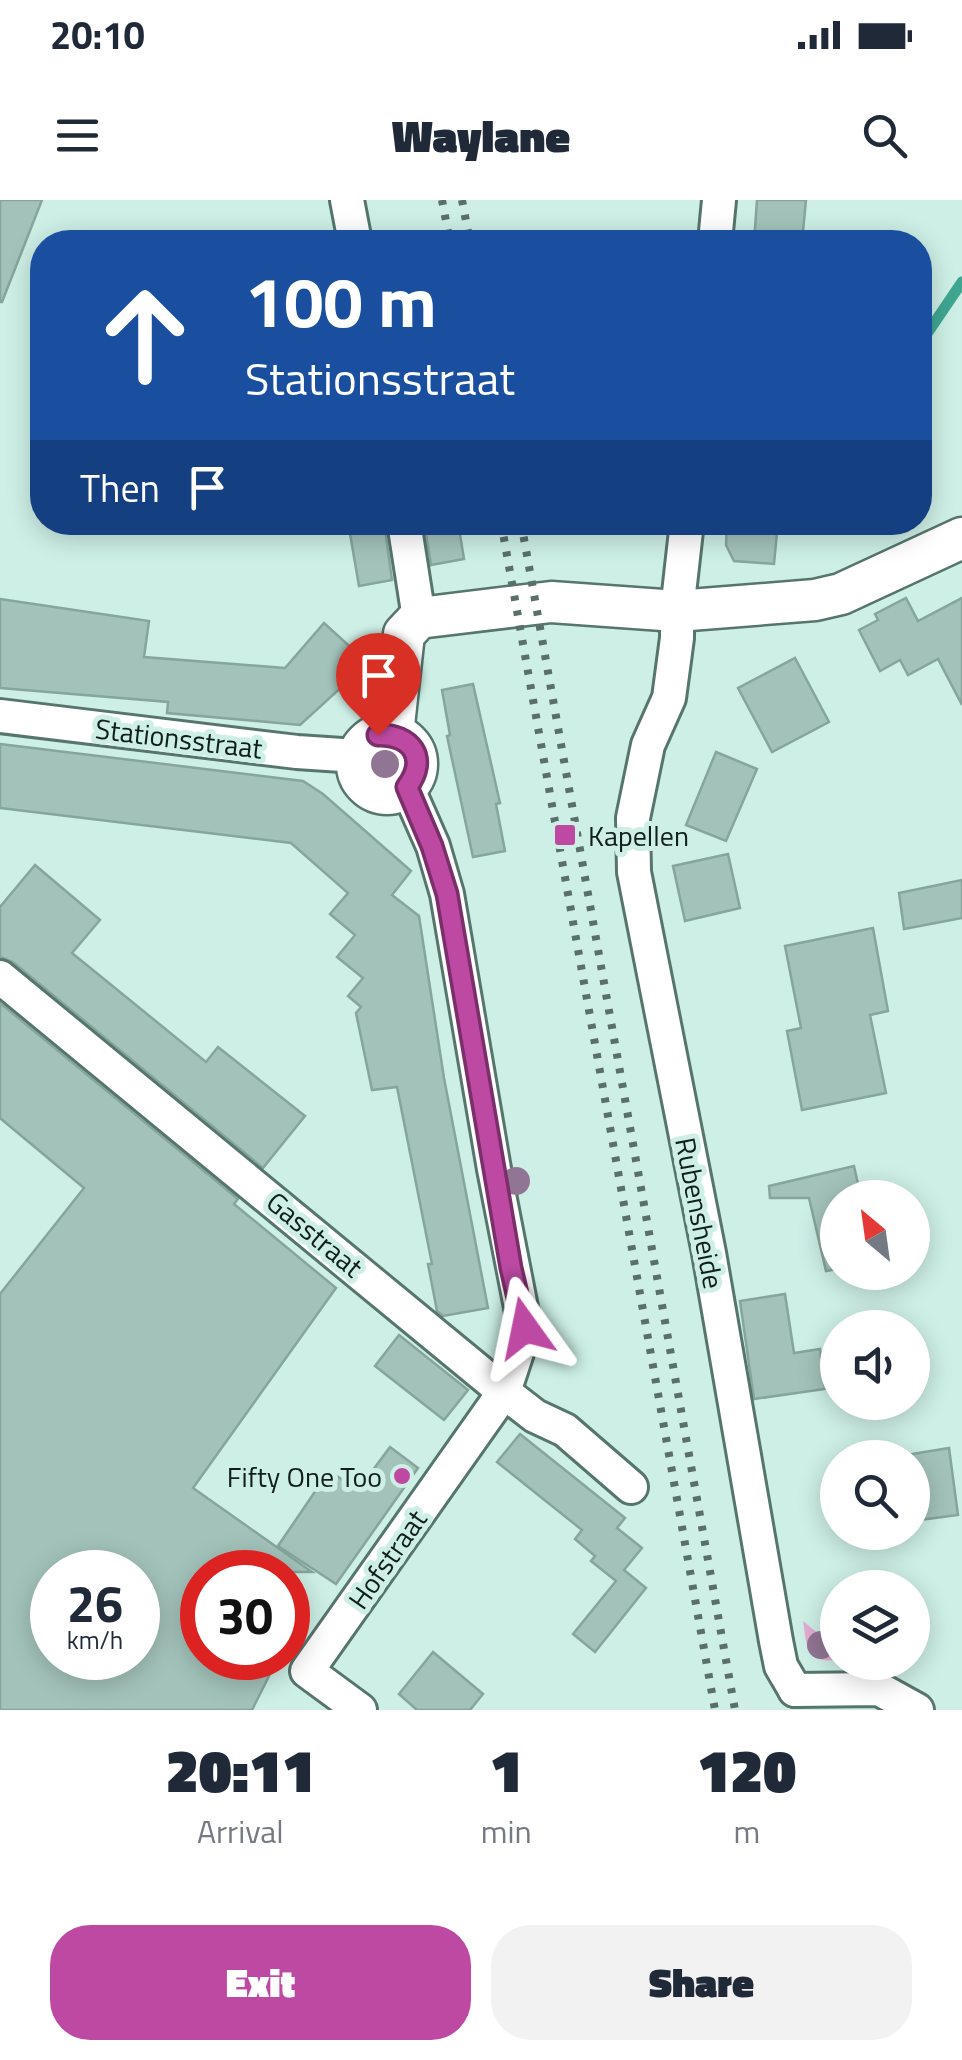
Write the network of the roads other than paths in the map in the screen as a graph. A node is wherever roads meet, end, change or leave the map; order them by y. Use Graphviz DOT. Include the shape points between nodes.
graph roads {
  1 [pos="348,200"];
  2 [pos="719,200"];
  3 [pos="353,230"];
  4 [pos="716,230"];
  5 [pos="406,535"];
  6 [pos="685,535"];
  7 [pos="962,538"];
  8 [pos="677,610"];
  9 [pos="419,618"];
  10 [pos="0,716"];
  11 [pos="393,734"];
  12 [pos="358,756"];
  13 [pos="407,787"];
  14 [pos="0,977"];
  15 [pos="504,1392"];
  16 [pos="631,1487"];
  17 [pos="794,1700"];
  18 [pos="360,1710"];
  19 [pos="917,1710"];
  1 -- 3 [label="street"];
  2 -- 4 [label="street"];
  5 -- 9 [label="street"];
  6 -- 8 [label="street, Rubensheide"];
  7 -- 8 [label="street" via="842,594"];
  8 -- 9 [label="street" via="551,602"];
  8 -- 17 [label="street, Rubensheide" via="669,698 648,745 634,818 634,872 776,1641"];
  9 -- 11 [label="street" via="404,634"];
  10 -- 12 [label="street, Stationsstraat"];
  11 -- 12 [label="street" via="365,742"];
  11 -- 13 [label="street" via="406,740 418,763"];
  12 -- 13 [label="street" via="360,781 370,790 396,794"];
  13 -- 15 [label="street" via="447,894 525,1328"];
  14 -- 15 [label="street, Gasstraat"];
  15 -- 16 [label="street, Gasstraat" via="566,1430"];
  15 -- 18 [label="street, Hofstraat" via="307,1671"];
  17 -- 19 [label="street, Rubensheide" via="879,1689"];
}
